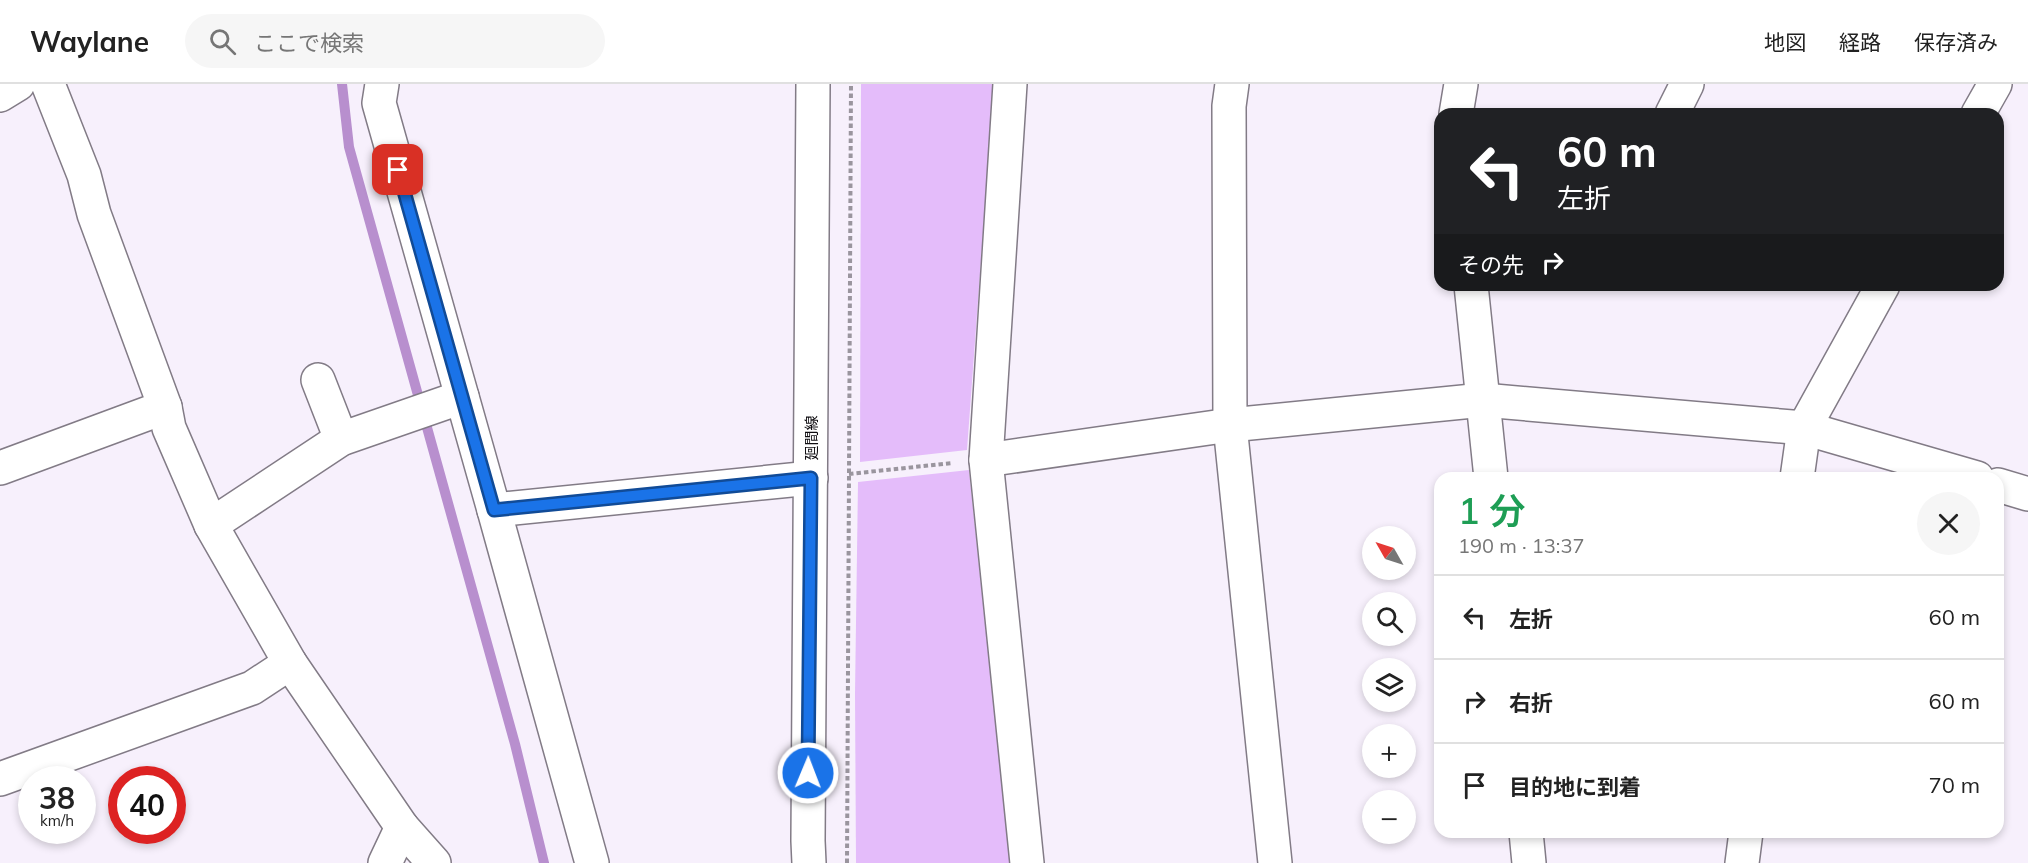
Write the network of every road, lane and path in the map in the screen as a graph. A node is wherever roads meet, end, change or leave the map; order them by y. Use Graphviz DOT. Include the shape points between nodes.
graph roads {
  1 [pos="18,84"];
  2 [pos="48,84"];
  3 [pos="382,84"];
  4 [pos="813,84"];
  5 [pos="851,84"];
  6 [pos="1010,84"];
  7 [pos="1232,84"];
  8 [pos="1461,84"];
  9 [pos="1687,84"];
  10 [pos="1995,84"];
  11 [pos="0,95"];
  12 [pos="1457,108"];
  13 [pos="1675,108"];
  14 [pos="1981,108"];
  15 [pos="1472,291"];
  16 [pos="1880,291"];
  17 [pos="318,380"];
  18 [pos="1483,400"];
  19 [pos="436,406"];
  20 [pos="165,407"];
  21 [pos="1230,425"];
  22 [pos="1804,428"];
  23 [pos="340,439"];
  24 [pos="986,460"];
  25 [pos="0,468"];
  26 [pos="1490,472"];
  27 [pos="1798,472"];
  28 [pos="1956,472"];
  29 [pos="849,474"];
  30 [pos="811,478"];
  31 [pos="2004,487"];
  32 [pos="2028,494"];
  33 [pos="494,510"];
  34 [pos="211,525"];
  35 [pos="290,663"];
  36 [pos="0,779"];
  37 [pos="402,827"];
  38 [pos="1527,838"];
  39 [pos="1745,838"];
  40 [pos="385,863"];
  41 [pos="434,863"];
  42 [pos="592,863"];
  43 [pos="809,863"];
  44 [pos="847,863"];
  45 [pos="1027,863"];
  46 [pos="1275,863"];
  47 [pos="1529,863"];
  48 [pos="1742,863"];
  1 -- 11 [label="street"];
  2 -- 20 [label="street"];
  3 -- 19 [label="street" via="378,102"];
  4 -- 30 [label="street, 廻間線"];
  5 -- 29 [label="path"];
  6 -- 24 [label="street"];
  7 -- 21 [label="street"];
  8 -- 12 [label="street"];
  9 -- 13 [label="street"];
  10 -- 14 [label="street"];
  15 -- 18 [label="street"];
  16 -- 22 [label="street"];
  17 -- 23 [label="street"];
  18 -- 21 [label="street"];
  18 -- 22 [label="street"];
  18 -- 26 [label="street"];
  19 -- 23 [label="street"];
  19 -- 33 [label="street"];
  20 -- 25 [label="street"];
  20 -- 34 [label="street" via="169,428"];
  21 -- 24 [label="street"];
  21 -- 46 [label="street"];
  22 -- 27 [label="street"];
  22 -- 28 [label="street"];
  23 -- 34 [label="street"];
  24 -- 29 [label="path"];
  24 -- 45 [label="street"];
  29 -- 44 [label="path"];
  30 -- 33 [label="street"];
  30 -- 43 [label="street, 廻間線"];
  31 -- 32 [label="street"];
  33 -- 42 [label="street"];
  34 -- 35 [label="street"];
  35 -- 36 [label="street" via="252,688"];
  35 -- 37 [label="street"];
  37 -- 40 [label="street"];
  37 -- 41 [label="street"];
  38 -- 47 [label="street"];
  39 -- 48 [label="street"];
}
